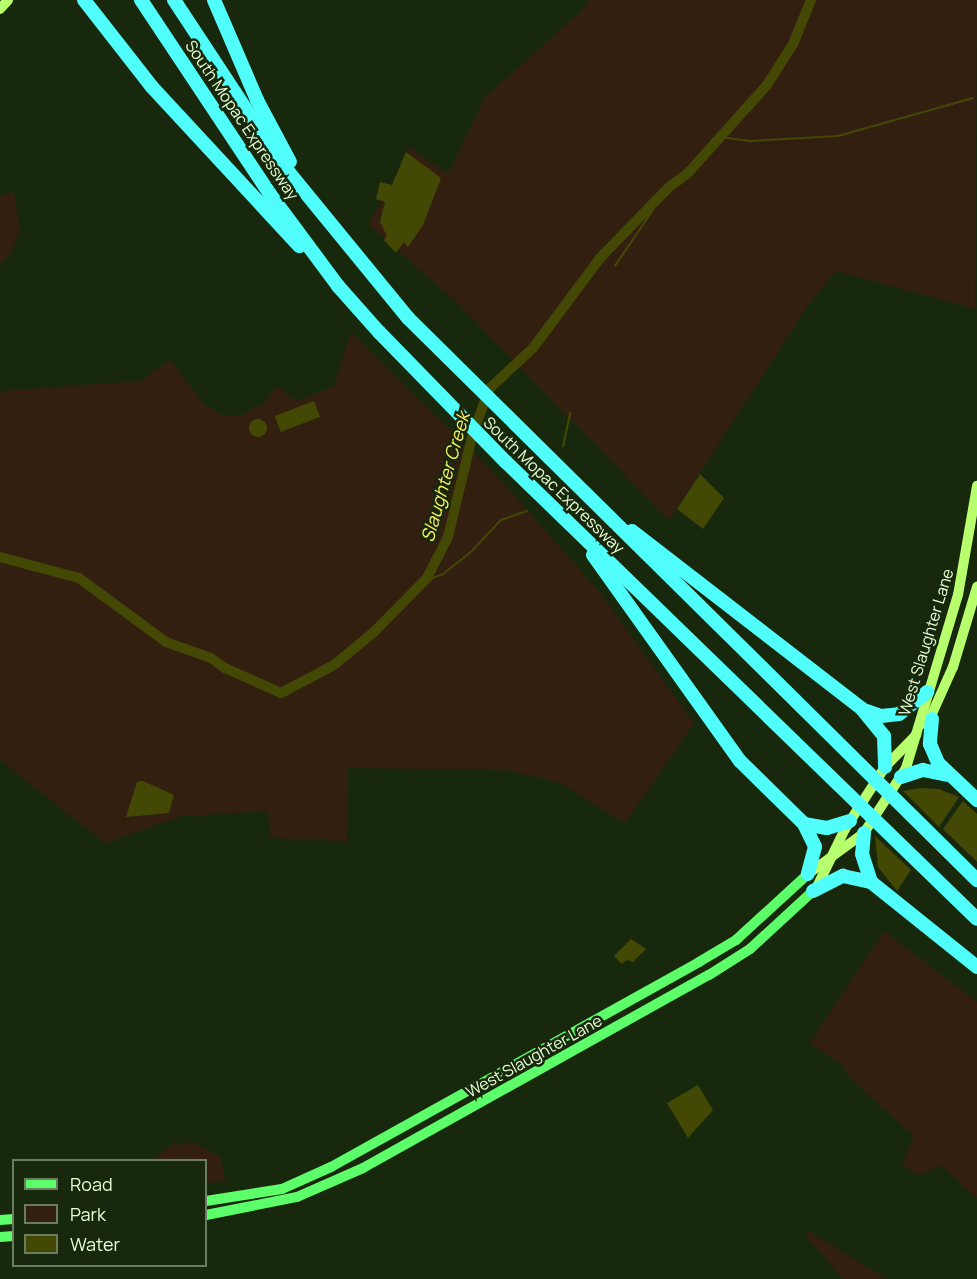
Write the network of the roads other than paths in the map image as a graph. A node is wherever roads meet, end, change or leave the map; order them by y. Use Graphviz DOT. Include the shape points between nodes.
graph roads {
  1 [pos="8,0"];
  2 [pos="84,0"];
  3 [pos="141,0"];
  4 [pos="174,0"];
  5 [pos="214,0"];
  6 [pos="0,9"];
  7 [pos="313,203"];
  8 [pos="338,286"];
  9 [pos="977,486"];
  10 [pos="592,500"];
  11 [pos="564,518"];
  12 [pos="971,536"];
  13 [pos="976,592"];
  14 [pos="958,594"];
  15 [pos="959,649"];
  16 [pos="927,692"];
  17 [pos="862,709"];
  18 [pos="932,718"];
  19 [pos="915,736"];
  20 [pos="885,767"];
  21 [pos="948,775"];
  22 [pos="901,777"];
  23 [pos="977,800"];
  24 [pos="850,821"];
  25 [pos="804,824"];
  26 [pos="864,833"];
  27 [pos="834,854"];
  28 [pos="808,874"];
  29 [pos="977,880"];
  30 [pos="872,882"];
  31 [pos="813,891"];
  32 [pos="789,893"];
  33 [pos="977,919"];
  34 [pos="734,940"];
  35 [pos="742,955"];
  36 [pos="977,967"];
  37 [pos="683,990"];
  38 [pos="446,1103"];
  39 [pos="454,1118"];
  40 [pos="207,1201"];
  41 [pos="207,1215"];
  1 -- 6 [label="main road"];
  2 -- 8 [label="highway" via="152,87"];
  3 -- 8 [label="highway, South Mopac Expressway" via="263,184"];
  4 -- 7 [label="highway, South Mopac Expressway" via="282,164"];
  5 -- 7 [label="highway" via="257,100"];
  7 -- 10 [label="highway, South Mopac Expressway" via="384,291 469,382"];
  8 -- 11 [label="highway, South Mopac Expressway" via="452,408"];
  9 -- 12 [label="main road, West Slaughter Lane"];
  10 -- 17 [label="highway"];
  10 -- 29 [label="highway, South Mopac Expressway"];
  11 -- 25 [label="highway" via="740,761"];
  11 -- 33 [label="highway, South Mopac Expressway"];
  12 -- 13 [label="main road" via="964,587"];
  12 -- 14 [label="main road, West Slaughter Lane"];
  13 -- 15 [label="main road, West Slaughter Lane"];
  14 -- 15 [label="main road" via="966,604"];
  14 -- 16 [label="main road, West Slaughter Lane"];
  15 -- 18 [label="main road, West Slaughter Lane"];
  16 -- 17 [label="highway" via="898,715 881,716"];
  16 -- 19 [label="main road, West Slaughter Lane"];
  17 -- 20 [label="highway" via="884,736"];
  18 -- 19 [label="main road, West Slaughter Lane"];
  18 -- 21 [label="highway" via="930,747"];
  19 -- 20 [label="main road, West Slaughter Lane"];
  19 -- 22 [label="main road, West Slaughter Lane"];
  20 -- 24 [label="main road, West Slaughter Lane"];
  21 -- 22 [label="highway" via="923,770"];
  21 -- 23 [label="highway"];
  22 -- 26 [label="main road, West Slaughter Lane"];
  24 -- 25 [label="highway" via="827,828"];
  24 -- 27 [label="main road, West Slaughter Lane"];
  25 -- 28 [label="highway" via="815,847"];
  26 -- 27 [label="main road, West Slaughter Lane"];
  26 -- 30 [label="highway" via="862,854"];
  27 -- 28 [label="main road, West Slaughter Lane"];
  27 -- 31 [label="main road, West Slaughter Lane"];
  28 -- 32 [label="main road, West Slaughter Lane"];
  30 -- 31 [label="highway" via="843,876"];
  30 -- 36 [label="highway"];
  31 -- 35 [label="main road, West Slaughter Lane"];
  32 -- 34 [label="main road, West Slaughter Lane"];
  32 -- 35 [label="main road" via="778,910 746,937"];
  34 -- 37 [label="main road" via="732,954 690,981"];
  34 -- 38 [label="main road, West Slaughter Lane"];
  35 -- 37 [label="main road, West Slaughter Lane"];
  37 -- 39 [label="main road, West Slaughter Lane"];
  38 -- 39 [label="main road"];
  38 -- 40 [label="main road, West Slaughter Lane" via="298,1183"];
  39 -- 41 [label="main road, West Slaughter Lane" via="297,1197"];
}
